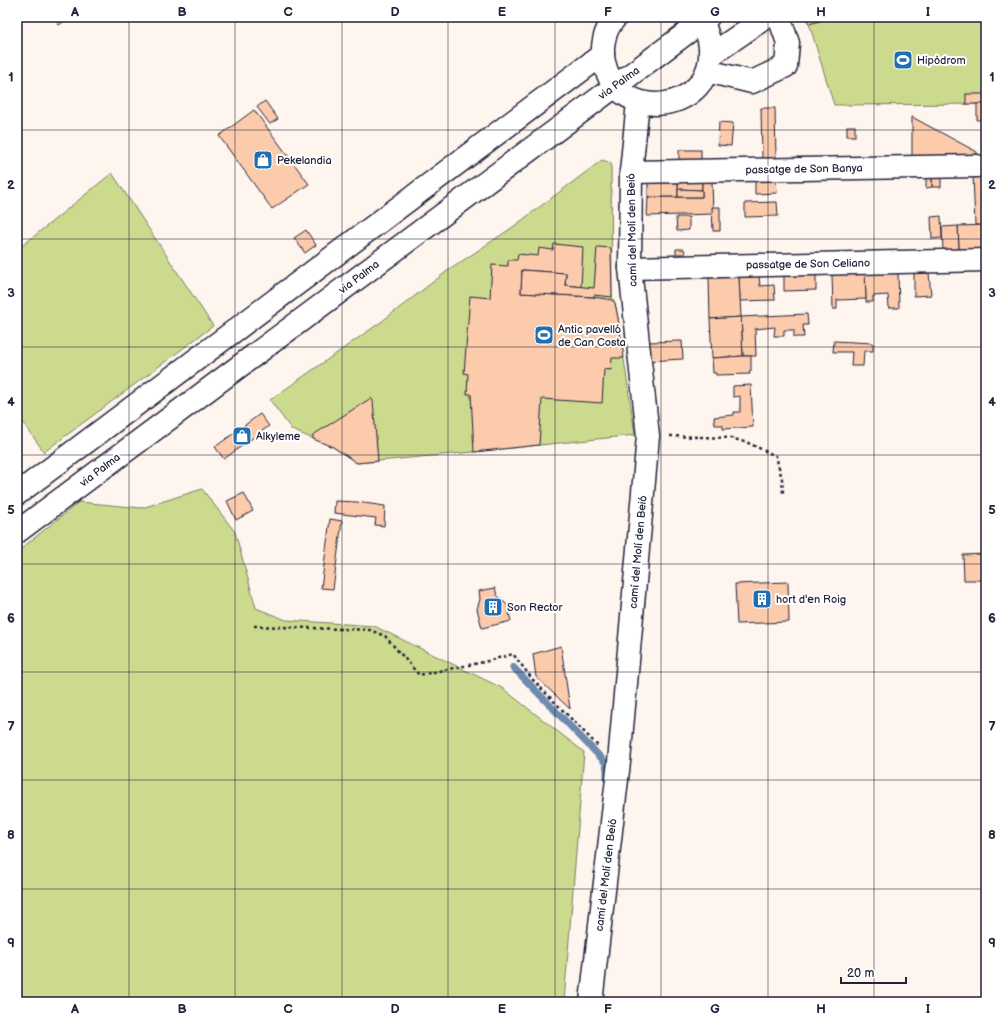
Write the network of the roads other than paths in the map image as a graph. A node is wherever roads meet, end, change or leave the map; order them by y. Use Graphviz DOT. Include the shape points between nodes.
graph roads {
  1 [pos="616,17"];
  2 [pos="766,17"];
  3 [pos="779,17"];
  4 [pos="703,19"];
  5 [pos="603,54"];
  6 [pos="709,63"];
  7 [pos="615,86"];
  8 [pos="638,102"];
  9 [pos="977,166"];
  10 [pos="631,172"];
  11 [pos="986,260"];
  12 [pos="630,268"];
  13 [pos="17,494"];
  14 [pos="17,532"];
  15 [pos="591,1002"];
  1 -- 5 [label="street" via="604,37"];
  2 -- 6 [label="street"];
  3 -- 6 [label="street" via="788,43 786,66 752,82"];
  4 -- 6 [label="street" via="709,37"];
  4 -- 7 [label="street, via Palma"];
  5 -- 7 [label="street" via="606,71"];
  5 -- 13 [label="street"];
  6 -- 8 [label="street" via="698,85 686,96 671,103 654,105"];
  7 -- 8 [label="street"];
  7 -- 14 [label="street, via Palma"];
  8 -- 10 [label="street, camí del Molí den Beió"];
  9 -- 10 [label="street, passatge de Son Banya"];
  10 -- 12 [label="street, camí del Molí den Beió"];
  11 -- 12 [label="street, passatge de Son Celiano"];
  12 -- 15 [label="street, camí del Molí den Beió" via="648,436 619,767"];
}
